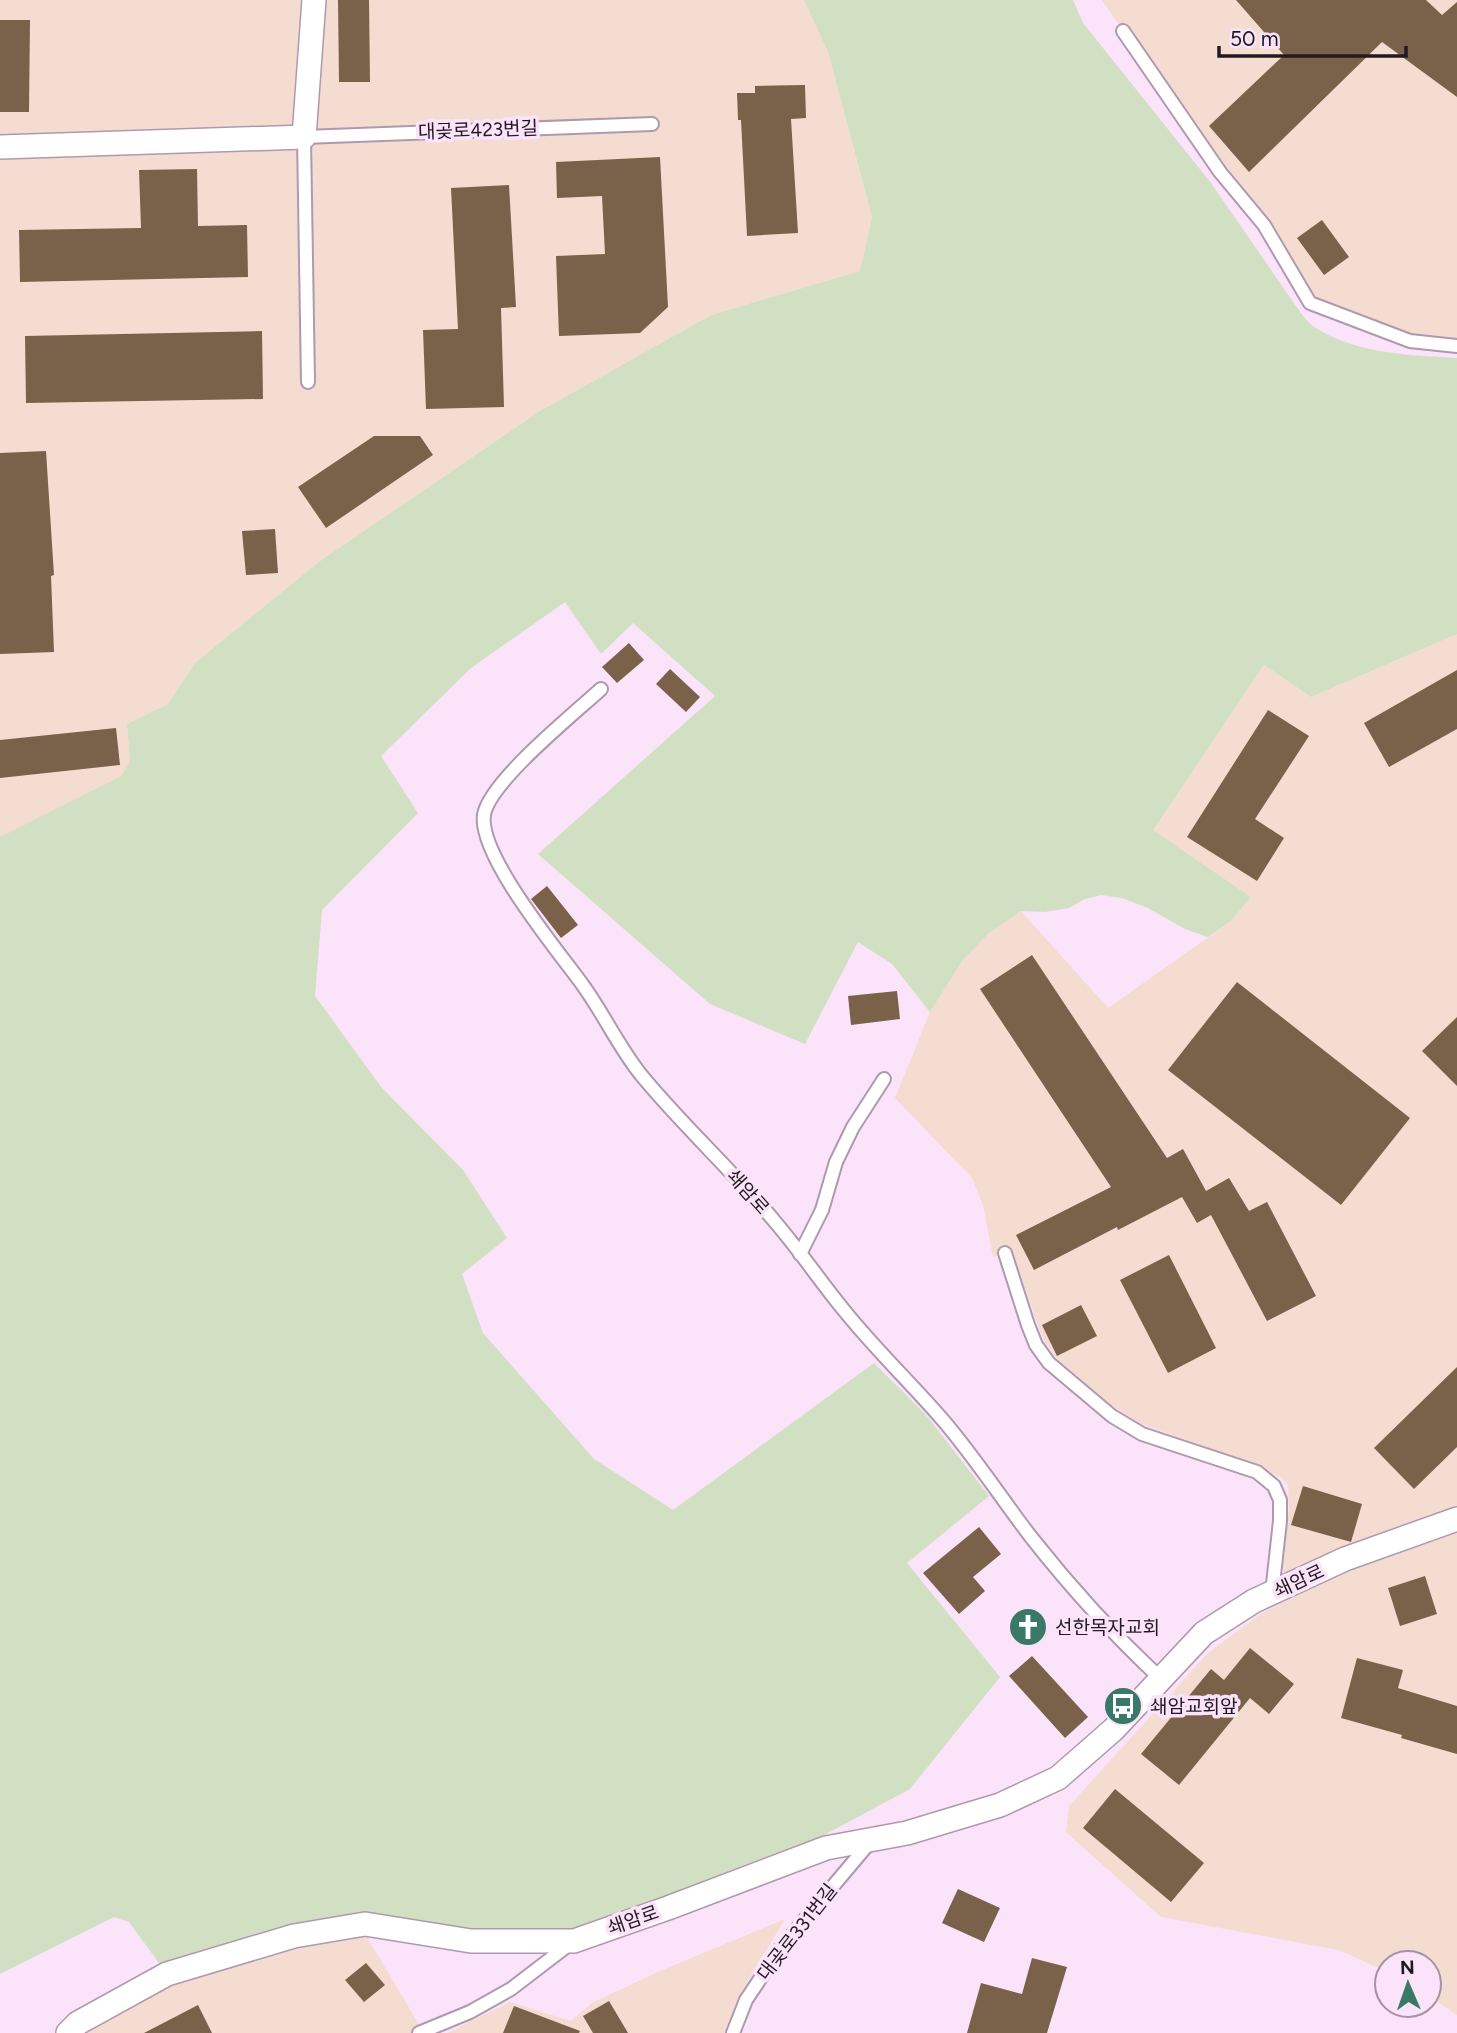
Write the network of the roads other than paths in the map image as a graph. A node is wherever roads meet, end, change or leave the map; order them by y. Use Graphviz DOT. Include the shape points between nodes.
graph roads {
  1 [pos="314,0"];
  2 [pos="1123,31"];
  3 [pos="652,124"];
  4 [pos="304,137"];
  5 [pos="0,147"];
  6 [pos="1457,346"];
  7 [pos="308,382"];
  8 [pos="601,689"];
  9 [pos="884,1079"];
  10 [pos="1005,1253"];
  11 [pos="800,1254"];
  12 [pos="1457,1519"];
  13 [pos="1272,1593"];
  14 [pos="1161,1678"];
  15 [pos="872,1840"];
  16 [pos="574,1941"];
  17 [pos="68,2033"];
  18 [pos="419,2033"];
  19 [pos="733,2033"];
  1 -- 4 [label="street"];
  2 -- 6 [label="lane" via="1220,172 1264,225 1310,303 1410,341"];
  3 -- 4 [label="lane, 대곶로423번길"];
  4 -- 5 [label="street, 대곶로423번길"];
  4 -- 7 [label="lane"];
  8 -- 11 [label="lane, 쇄암로" via="488,801 485,833 523,905 642,1076"];
  9 -- 11 [label="lane" via="836,1161 822,1210"];
  10 -- 13 [label="lane" via="1036,1345 1049,1363 1112,1416 1142,1434 1257,1472 1274,1486 1280,1510"];
  11 -- 14 [label="lane, 쇄암로" via="885,1359 943,1420 1092,1610"];
  12 -- 13 [label="street, 쇄암로" via="1345,1559"];
  13 -- 14 [label="street, 쇄암로" via="1204,1633"];
  14 -- 15 [label="street, 쇄암로" via="1058,1778 1000,1805"];
  15 -- 16 [label="street, 쇄암로" via="826,1848"];
  15 -- 19 [label="lane, 대곶로331번길" via="780,1949 746,2000"];
  16 -- 17 [label="street, 쇄암로" via="471,1941 365,1924 294,1937 167,1974"];
  16 -- 18 [label="lane" via="511,1989"];
}
